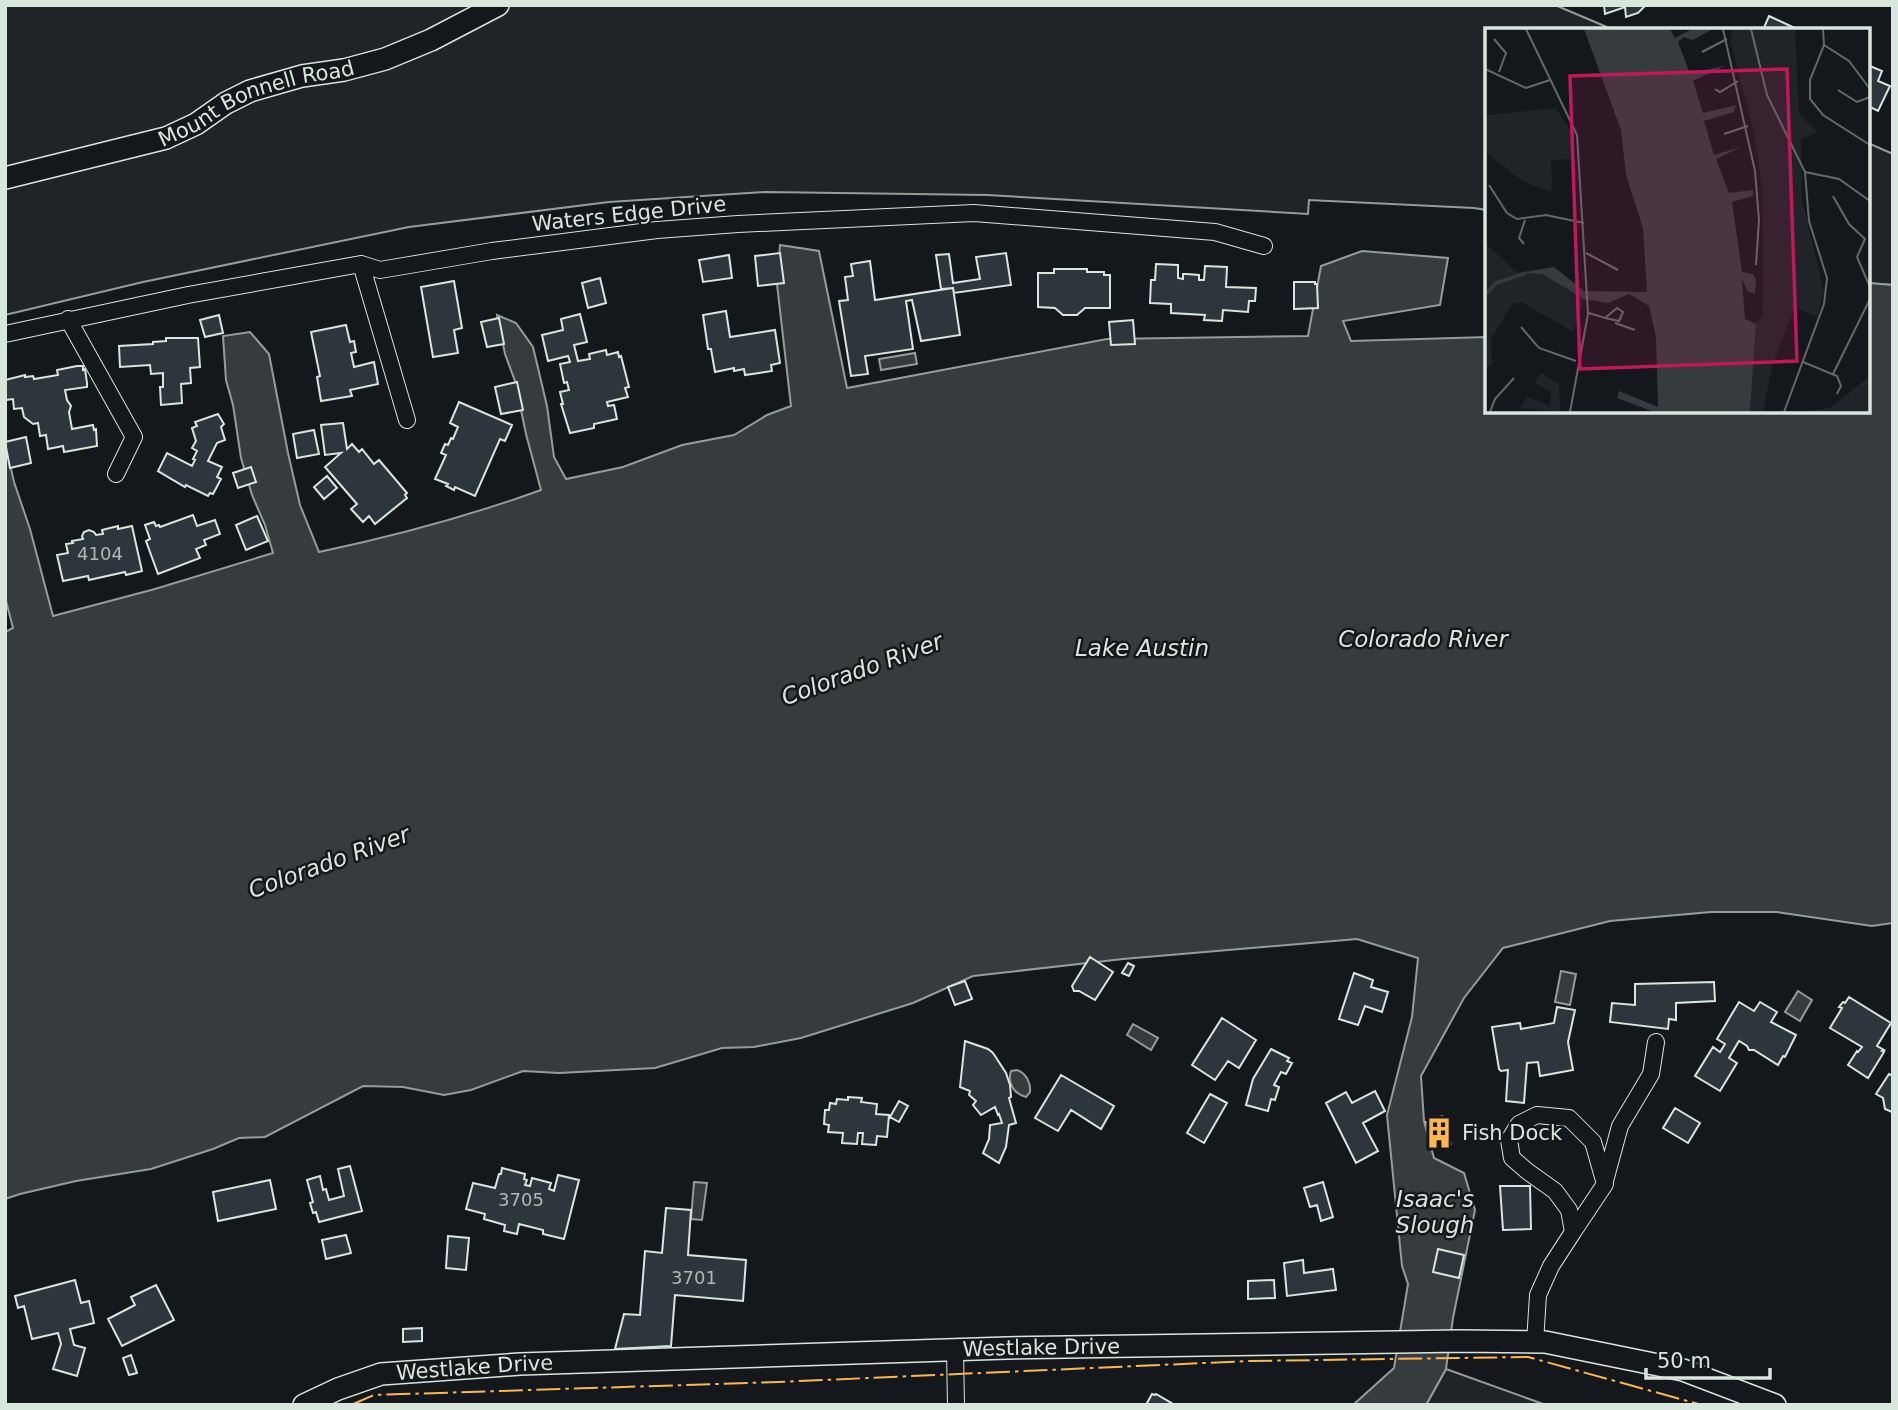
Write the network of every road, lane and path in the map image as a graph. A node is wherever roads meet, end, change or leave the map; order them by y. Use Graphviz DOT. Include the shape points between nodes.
graph roads {
  1 [pos="498,5"];
  2 [pos="5,178"];
  3 [pos="1264,246"];
  4 [pos="361,264"];
  5 [pos="68,319"];
  6 [pos="5,334"];
  7 [pos="407,420"];
  8 [pos="116,474"];
  9 [pos="1656,1042"];
  10 [pos="1605,1184"];
  11 [pos="1573,1232"];
  12 [pos="1535,1342"];
  13 [pos="955,1351"];
  14 [pos="304,1405"];
  15 [pos="956,1405"];
  16 [pos="1775,1405"];
  1 -- 2 [label="street, Mount Bonnell Road" via="385,60 250,91 166,138"];
  3 -- 4 [label="street, Waters Edge Drive" via="1215,232 974,213 657,230 380,270"];
  4 -- 5 [label="street, Waters Edge Drive"];
  4 -- 7 [label="street"];
  5 -- 6 [label="street, Waters Edge Drive"];
  5 -- 8 [label="street" via="134,437"];
  9 -- 10 [label="street" via="1651,1074 1620,1126"];
  10 -- 11 [label="street"];
  10 -- 11 [label="street" via="1593,1142 1569,1118 1537,1115 1519,1125 1509,1140 1512,1158 1555,1191 1569,1210"];
  11 -- 12 [label="street" via="1538,1295"];
  12 -- 13 [label="street, Westlake Drive"];
  12 -- 16 [label="street, Westlake Drive" via="1683,1370"];
  13 -- 14 [label="street, Westlake Drive" via="520,1364 381,1374"];
  13 -- 15 [label="street"];
}
